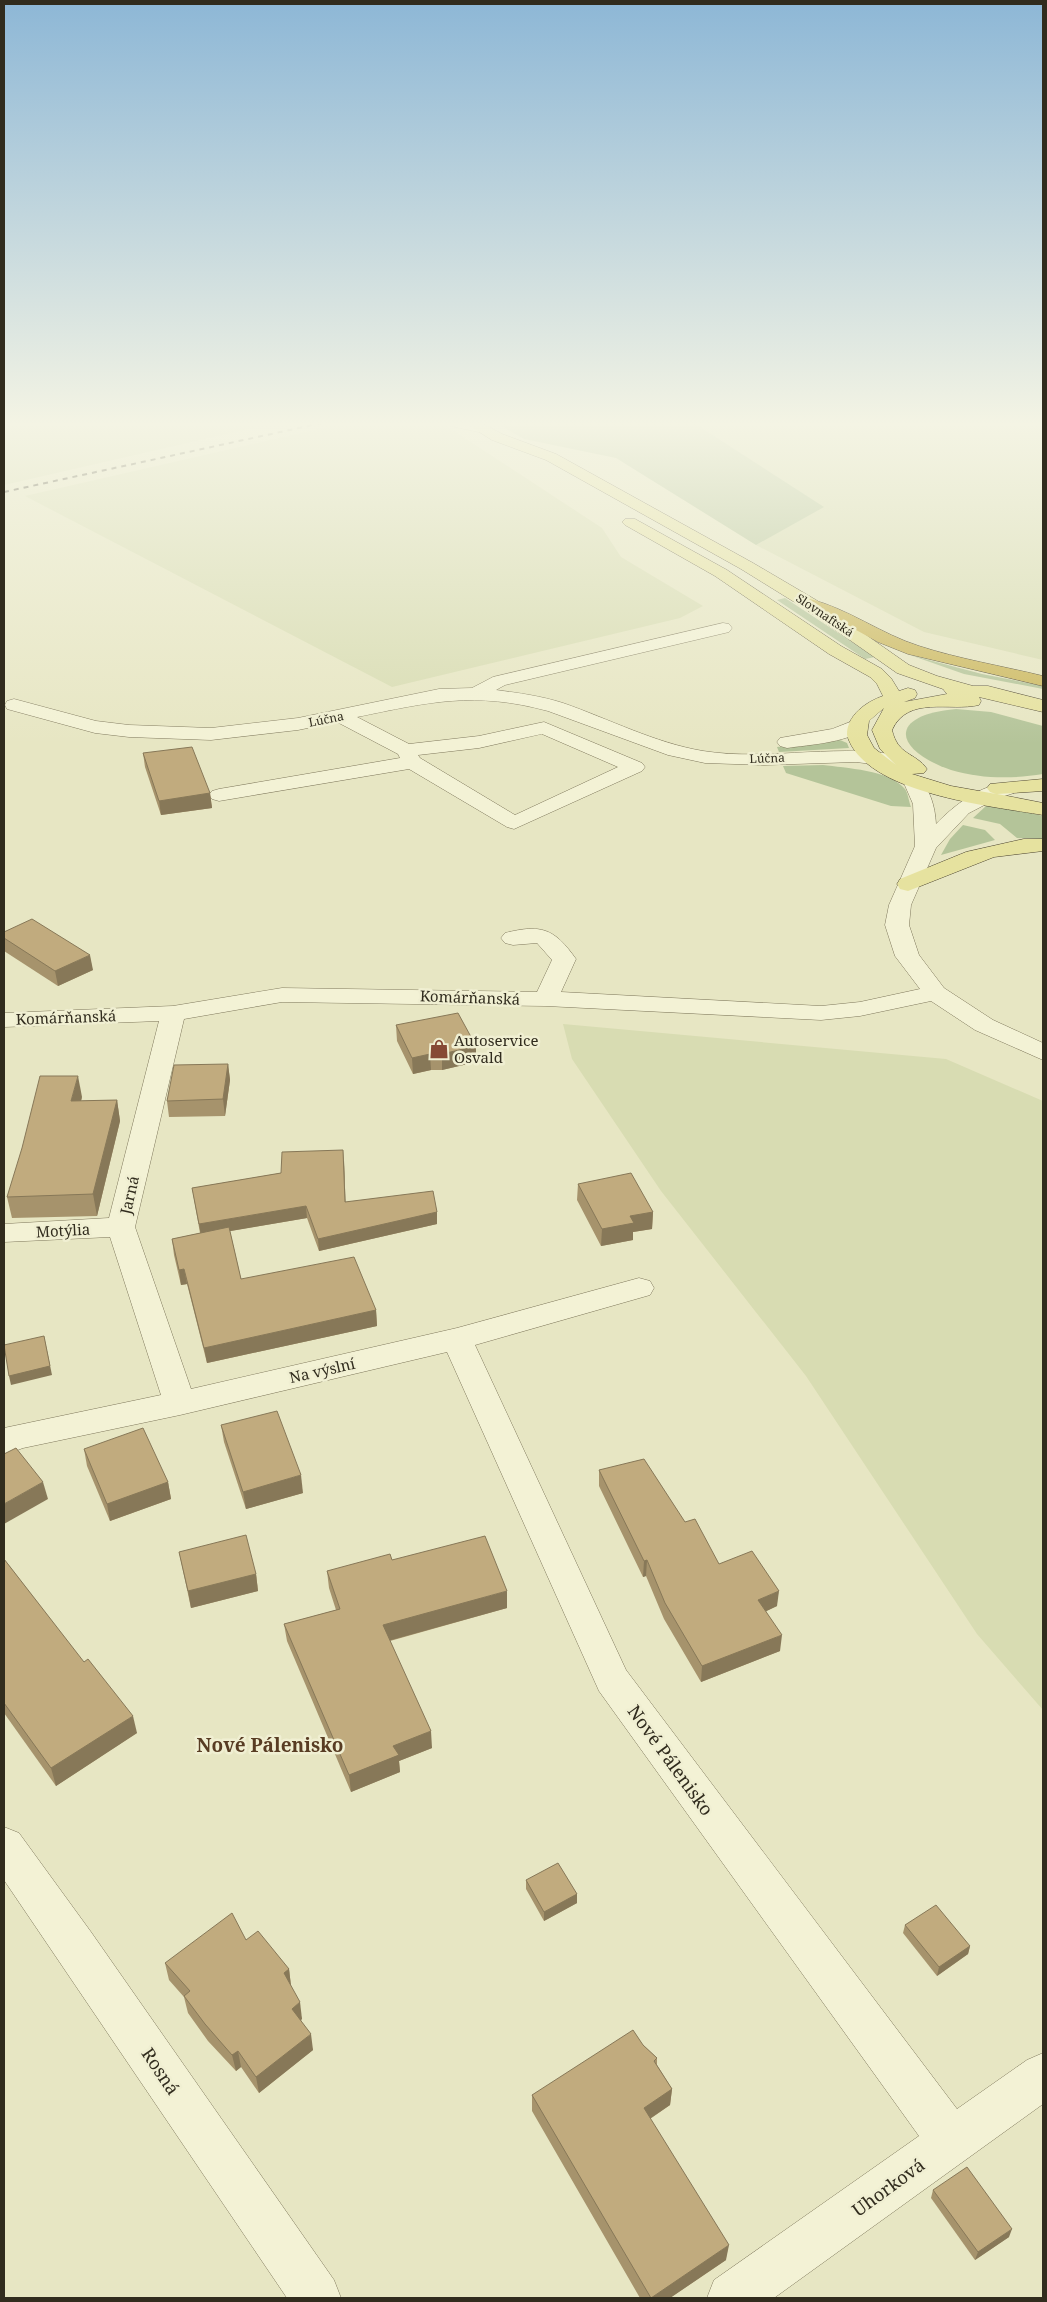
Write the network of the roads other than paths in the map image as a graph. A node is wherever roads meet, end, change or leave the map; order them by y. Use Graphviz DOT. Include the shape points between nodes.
graph roads {
  1 [pos="641,528"];
  2 [pos="679,528"];
  3 [pos="810,604"];
  4 [pos="723,628"];
  5 [pos="858,638"];
  6 [pos="835,650"];
  7 [pos="1043,681"];
  8 [pos="968,690"];
  9 [pos="477,693"];
  10 [pos="1043,695"];
  11 [pos="14,705"];
  12 [pos="892,706"];
  13 [pos="1043,706"];
  14 [pos="870,709"];
  15 [pos="1043,713"];
  16 [pos="342,717"];
  17 [pos="858,725"];
  18 [pos="634,736"];
  19 [pos="409,756"];
  20 [pos="872,757"];
  21 [pos="904,762"];
  22 [pos="913,781"];
  23 [pos="1043,785"];
  24 [pos="1011,788"];
  25 [pos="219,796"];
  26 [pos="1043,797"];
  27 [pos="983,798"];
  28 [pos="1043,809"];
  29 [pos="1043,845"];
  30 [pos="926,846"];
  31 [pos="908,884"];
  32 [pos="513,938"];
  33 [pos="935,993"];
  34 [pos="546,999"];
  35 [pos="173,1013"];
  36 [pos="4,1020"];
  37 [pos="1043,1052"];
  38 [pos="122,1227"];
  39 [pos="4,1233"];
  40 [pos="639,1288"];
  41 [pos="457,1339"];
  42 [pos="180,1403"];
  43 [pos="4,1443"];
  44 [pos="4,1846"];
  45 [pos="1043,2076"];
  46 [pos="952,2142"];
  47 [pos="316,2298"];
  48 [pos="732,2298"];
  1 -- 6 [label="main road, Slovnaftská" via="721,573"];
  2 -- 3 [label="main road, Slovnaftská"];
  3 -- 5 [label="main road, Slovnaftská"];
  3 -- 7 [label="highway" via="842,615 914,650"];
  4 -- 9 [label="street" via="498,681"];
  5 -- 8 [label="main road, Slovnaftská" via="903,668 930,680"];
  5 -- 10 [label="main road" via="946,675"];
  6 -- 12 [label="main road, Slovnaftská" via="876,673 885,682"];
  6 -- 14 [label="main road, Slovnaftská" via="868,688 872,700"];
  8 -- 12 [label="main road" via="932,690"];
  8 -- 13 [label="main road"];
  9 -- 16 [label="street, Lúčna" via="425,697"];
  9 -- 18 [label="street, Lúčna" via="555,707"];
  11 -- 16 [label="street, Lúčna" via="95,726 168,734 253,730"];
  12 -- 14 [label="main road"];
  12 -- 15 [label="main road" via="962,700"];
  12 -- 21 [label="main road" via="884,723 883,738"];
  14 -- 17 [label="main road"];
  16 -- 19 [label="street"];
  17 -- 18 [label="street, Lúčna" via="823,737 756,744 700,743"];
  17 -- 20 [label="main road" via="858,740"];
  18 -- 20 [label="street, Lúčna" via="675,751 711,758"];
  19 -- 19 [label="street" via="544,728 635,767 514,823"];
  19 -- 25 [label="street"];
  20 -- 21 [label="street, Lúčna"];
  20 -- 22 [label="main road" via="887,769"];
  21 -- 24 [label="main road" via="954,780"];
  22 -- 27 [label="main road"];
  22 -- 30 [label="street" via="924,801"];
  23 -- 24 [label="main road"];
  24 -- 26 [label="main road"];
  24 -- 27 [label="street"];
  27 -- 28 [label="main road"];
  27 -- 30 [label="street" via="962,809"];
  29 -- 31 [label="main road" via="1016,846 977,854"];
  30 -- 31 [label="street"];
  31 -- 33 [label="street" via="897,925 907,956"];
  32 -- 34 [label="street" via="543,936 564,959"];
  33 -- 34 [label="street, Komárňanská" via="860,1009 821,1012"];
  33 -- 37 [label="street" via="984,1025"];
  34 -- 35 [label="street, Komárňanská" via="282,995"];
  35 -- 36 [label="street, Komárňanská"];
  35 -- 38 [label="street, Jarná"];
  38 -- 39 [label="street, Motýlia"];
  38 -- 42 [label="street, Jarná"];
  40 -- 41 [label="street, Na výslní"];
  41 -- 42 [label="street, Na výslní"];
  41 -- 46 [label="street, Nové Pálenisko" via="612,1680"];
  42 -- 43 [label="street, Na výslní" via="15,1437"];
  44 -- 47 [label="street, Rosná"];
  45 -- 46 [label="street, Uhorková"];
  46 -- 48 [label="street, Uhorková"];
}
